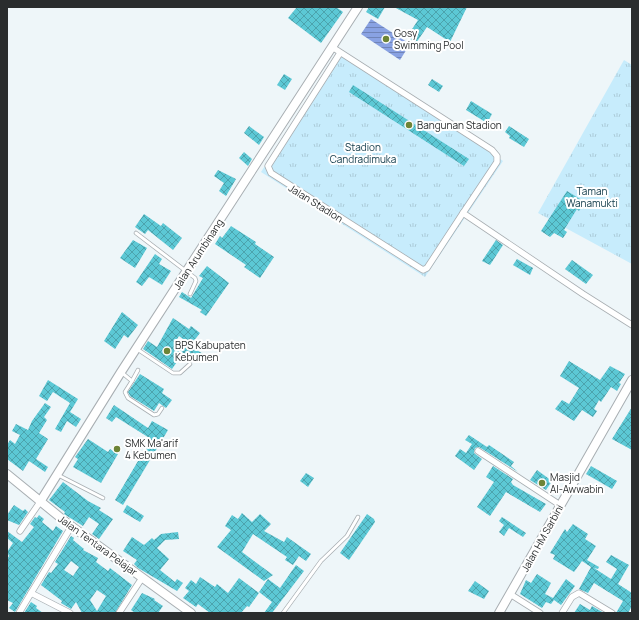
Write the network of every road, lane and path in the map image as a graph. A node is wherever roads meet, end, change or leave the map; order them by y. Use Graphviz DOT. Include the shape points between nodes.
graph roads {
  1 [pos="358,7"];
  2 [pos="332,47"];
  3 [pos="340,53"];
  4 [pos="463,213"];
  5 [pos="136,233"];
  6 [pos="186,272"];
  7 [pos="190,294"];
  8 [pos="632,325"];
  9 [pos="137,349"];
  10 [pos="190,364"];
  11 [pos="138,370"];
  12 [pos="121,372"];
  13 [pos="132,380"];
  14 [pos="631,384"];
  15 [pos="162,408"];
  16 [pos="478,451"];
  17 [pos="7,474"];
  18 [pos="58,476"];
  19 [pos="103,498"];
  20 [pos="40,502"];
  21 [pos="560,504"];
  22 [pos="358,517"];
  23 [pos="71,527"];
  24 [pos="20,531"];
  25 [pos="142,578"];
  26 [pos="32,593"];
  27 [pos="510,594"];
  28 [pos="564,612"];
  29 [pos="19,613"];
  30 [pos="70,613"];
  31 [pos="119,613"];
  32 [pos="191,613"];
  33 [pos="283,613"];
  34 [pos="499,613"];
  35 [pos="540,613"];
  36 [pos="612,613"];
  1 -- 2 [label="main road, Jalan Arumbinang"];
  2 -- 3 [label="street, Jalan Stadion"];
  2 -- 6 [label="main road, Jalan Arumbinang"];
  3 -- 4 [label="street, Jalan Stadion" via="492,150 497,156 497,162"];
  3 -- 4 [label="street, Jalan Stadion" via="268,166 271,173 423,270 427,268"];
  4 -- 8 [label="street"];
  5 -- 6 [label="lane"];
  6 -- 7 [label="lane" via="196,281"];
  6 -- 9 [label="main road, Jalan Arumbinang"];
  9 -- 10 [label="lane" via="173,373 180,373"];
  9 -- 12 [label="main road, Jalan Arumbinang"];
  11 -- 13 [label="lane"];
  12 -- 13 [label="lane"];
  12 -- 18 [label="main road, Jalan Arumbinang"];
  13 -- 15 [label="lane" via="125,392 128,398 154,415"];
  14 -- 21 [label="main road, Jalan HM Sarbini"];
  16 -- 21 [label="street"];
  17 -- 20 [label="main road, Jalan Tentara Pelajar"];
  18 -- 19 [label="lane"];
  18 -- 20 [label="main road, Jalan Arumbinang"];
  20 -- 23 [label="main road, Jalan Tentara Pelajar"];
  20 -- 24 [label="street"];
  21 -- 27 [label="main road, Jalan HM Sarbini"];
  22 -- 33 [label="lane" via="347,536 321,561"];
  23 -- 25 [label="main road, Jalan Tentara Pelajar"];
  23 -- 26 [label="street"];
  25 -- 31 [label="street"];
  25 -- 32 [label="main road, Jalan Tentara Pelajar"];
  26 -- 29 [label="street"];
  26 -- 30 [label="street"];
  27 -- 34 [label="main road, Jalan HM Sarbini"];
  27 -- 35 [label="street"];
  28 -- 36 [label="street" via="572,597 579,593"];
}
